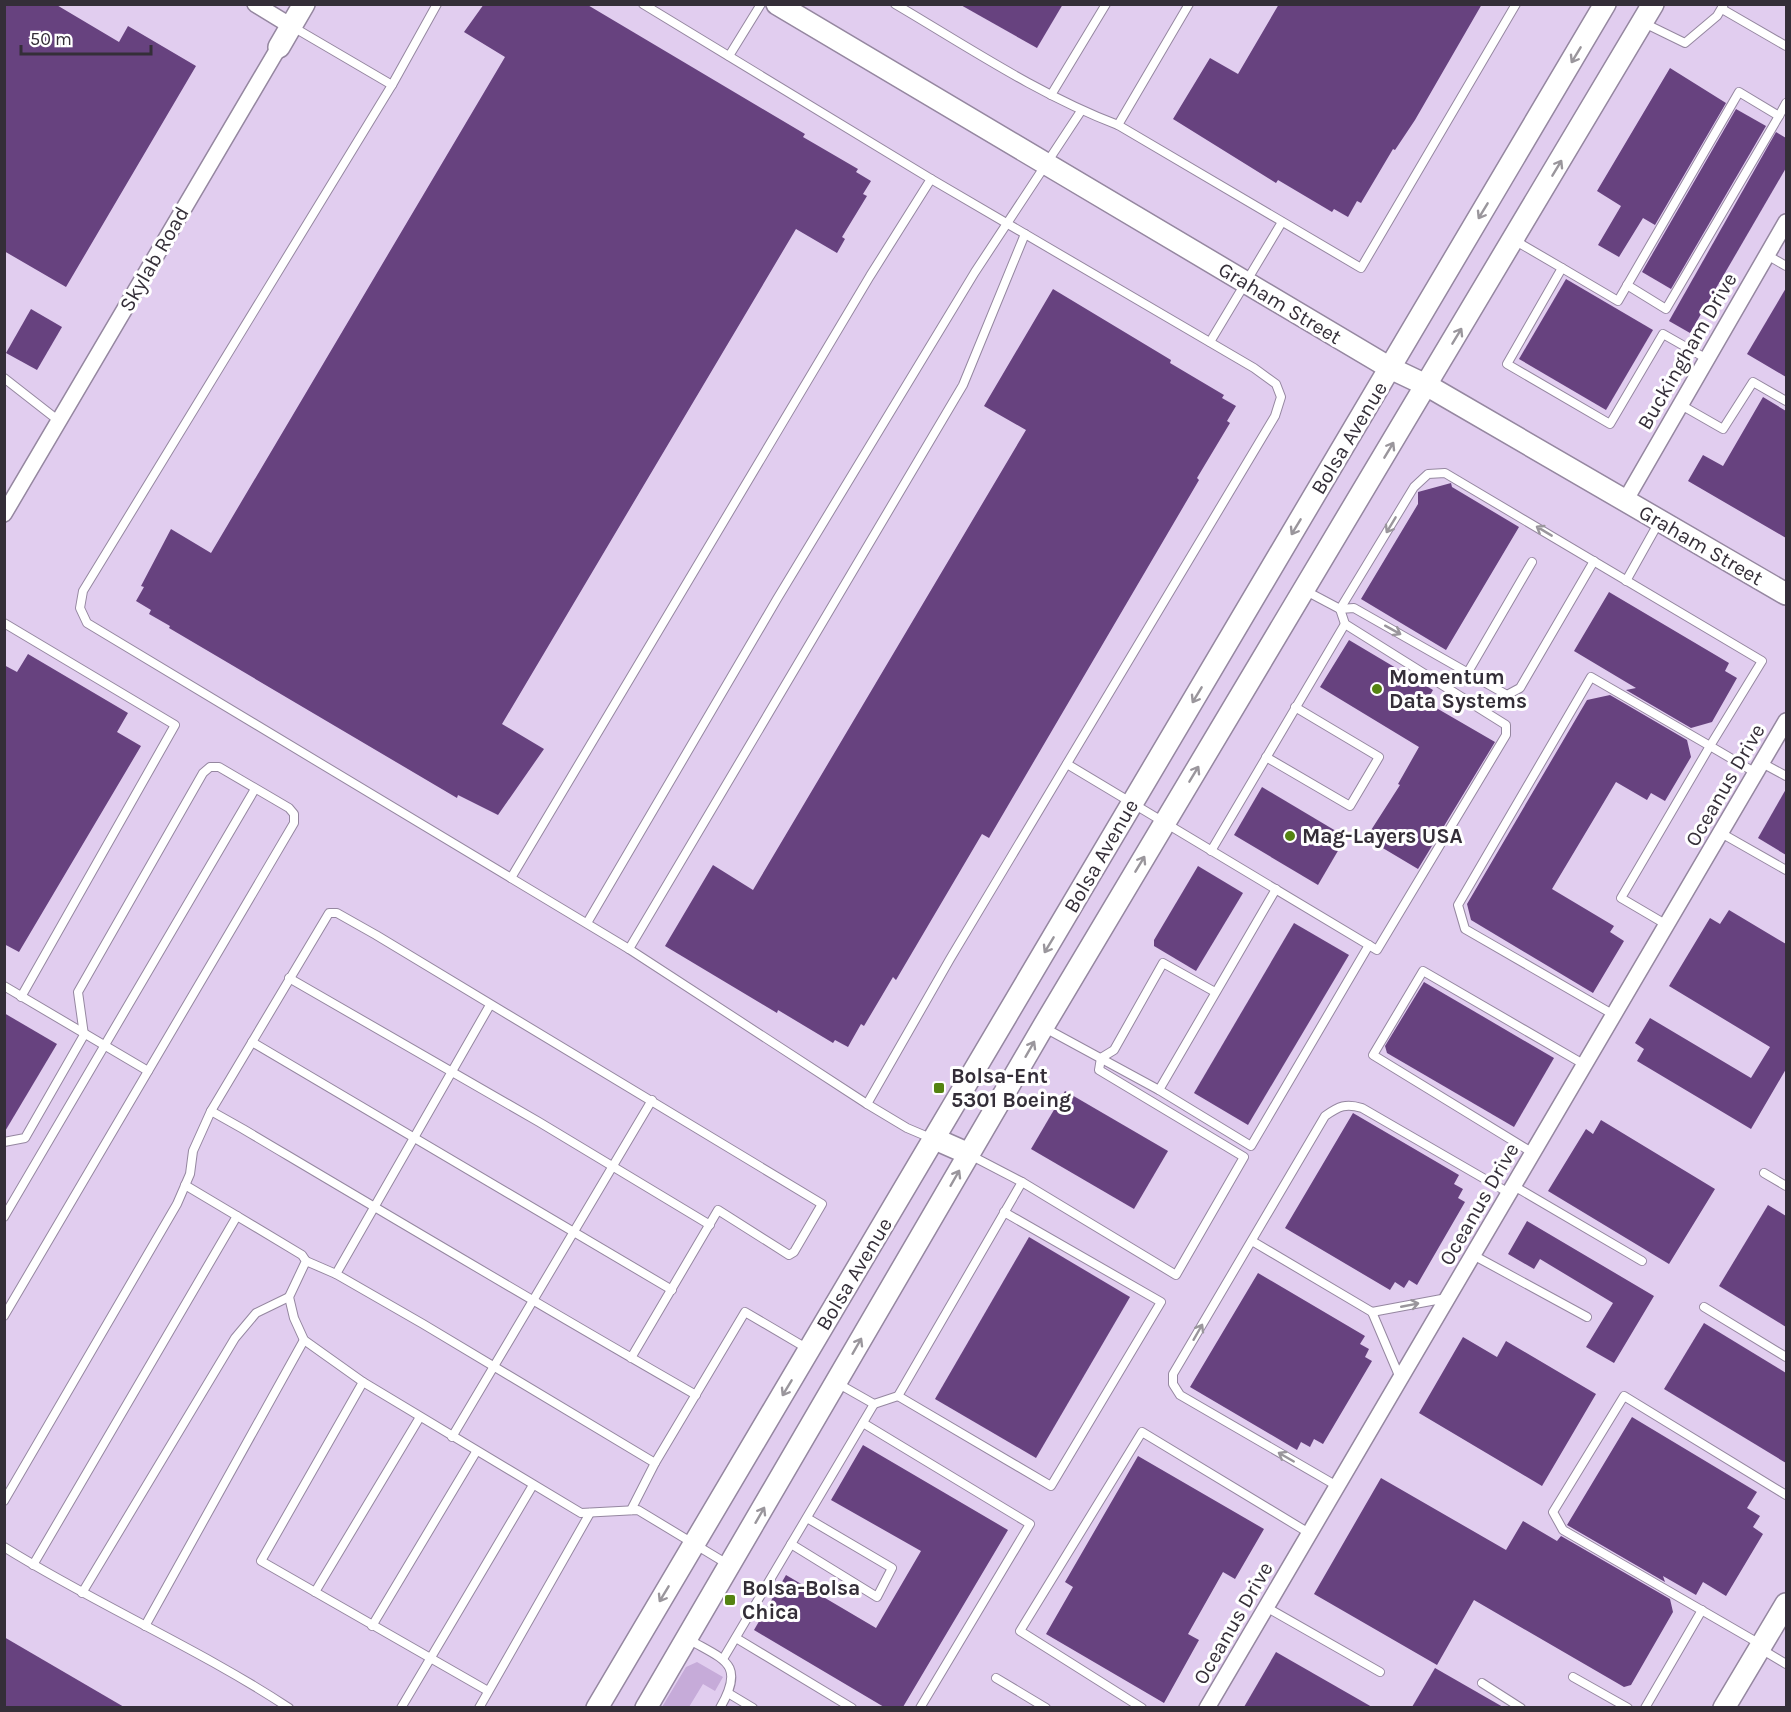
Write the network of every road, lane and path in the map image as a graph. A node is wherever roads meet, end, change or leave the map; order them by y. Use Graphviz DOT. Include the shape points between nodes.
graph roads {
  1 [pos="255,4"];
  2 [pos="304,4"];
  3 [pos="437,4"];
  4 [pos="644,4"];
  5 [pos="761,4"];
  6 [pos="777,4"];
  7 [pos="895,4"];
  8 [pos="1106,4"];
  9 [pos="1189,4"];
  10 [pos="1516,4"];
  11 [pos="1605,4"];
  12 [pos="1723,7"];
  13 [pos="1648,13"];
  14 [pos="291,26"];
  15 [pos="1786,46"];
  16 [pos="279,47"];
  17 [pos="729,56"];
  18 [pos="392,85"];
  19 [pos="1051,95"];
  20 [pos="1786,103"];
  21 [pos="1081,111"];
  22 [pos="1779,116"];
  23 [pos="1118,125"];
  24 [pos="1048,165"];
  25 [pos="932,179"];
  26 [pos="1282,222"];
  27 [pos="1786,222"];
  28 [pos="1007,223"];
  29 [pos="1026,234"];
  30 [pos="1514,240"];
  31 [pos="1767,255"];
  32 [pos="1786,266"];
  33 [pos="1562,268"];
  34 [pos="1246,283"];
  35 [pos="1627,285"];
  36 [pos="1210,342"];
  37 [pos="1707,359"];
  38 [pos="1390,368"];
  39 [pos="4,378"];
  40 [pos="1428,386"];
  41 [pos="1786,401"];
  42 [pos="1681,405"];
  43 [pos="59,421"];
  44 [pos="1625,501"];
  45 [pos="4,514"];
  46 [pos="1660,522"];
  47 [pos="1594,561"];
  48 [pos="1532,562"];
  49 [pos="1626,581"];
  50 [pos="1305,591"];
  51 [pos="1786,594"];
  52 [pos="1340,609"];
  53 [pos="4,623"];
  54 [pos="1345,624"];
  55 [pos="1468,672"];
  56 [pos="1295,707"];
  57 [pos="1786,721"];
  58 [pos="1710,746"];
  59 [pos="1266,757"];
  60 [pos="1067,764"];
  61 [pos="1759,768"];
  62 [pos="1786,776"];
  63 [pos="255,789"];
  64 [pos="1132,805"];
  65 [pos="1164,824"];
  66 [pos="1721,833"];
  67 [pos="1212,851"];
  68 [pos="1786,870"];
  69 [pos="511,878"];
  70 [pos="1276,889"];
  71 [pos="587,923"];
  72 [pos="1667,925"];
  73 [pos="1369,945"];
  74 [pos="629,949"];
  75 [pos="289,978"];
  76 [pos="4,986"];
  77 [pos="1215,992"];
  78 [pos="21,997"];
  79 [pos="490,1005"];
  80 [pos="1614,1015"];
  81 [pos="1043,1027"];
  82 [pos="84,1035"];
  83 [pos="252,1042"];
  84 [pos="105,1046"];
  85 [pos="1101,1058"];
  86 [pos="1585,1065"];
  87 [pos="148,1071"];
  88 [pos="452,1073"];
  89 [pos="1159,1090"];
  90 [pos="652,1100"];
  91 [pos="867,1104"];
  92 [pos="211,1111"];
  93 [pos="416,1139"];
  94 [pos="935,1139"];
  95 [pos="4,1142"];
  96 [pos="1533,1153"];
  97 [pos="969,1154"];
  98 [pos="613,1166"];
  99 [pos="1764,1173"];
  100 [pos="1022,1182"];
  101 [pos="185,1185"];
  102 [pos="1786,1186"];
  103 [pos="1511,1189"];
  104 [pos="376,1207"];
  105 [pos="1005,1212"];
  106 [pos="237,1216"];
  107 [pos="4,1217"];
  108 [pos="710,1226"];
  109 [pos="574,1234"];
  110 [pos="1252,1241"];
  111 [pos="1473,1255"];
  112 [pos="306,1261"];
  113 [pos="1642,1261"];
  114 [pos="336,1274"];
  115 [pos="672,1290"];
  116 [pos="289,1297"];
  117 [pos="1448,1298"];
  118 [pos="533,1301"];
  119 [pos="1704,1307"];
  120 [pos="1372,1312"];
  121 [pos="4,1316"];
  122 [pos="1587,1317"];
  123 [pos="304,1340"];
  124 [pos="809,1350"];
  125 [pos="1786,1357"];
  126 [pos="632,1358"];
  127 [pos="496,1367"];
  128 [pos="1400,1378"];
  129 [pos="363,1382"];
  130 [pos="836,1383"];
  131 [pos="696,1395"];
  132 [pos="898,1396"];
  133 [pos="874,1404"];
  134 [pos="420,1417"];
  135 [pos="863,1423"];
  136 [pos="452,1437"];
  137 [pos="476,1452"];
  138 [pos="655,1463"];
  139 [pos="533,1485"];
  140 [pos="1337,1486"];
  141 [pos="1786,1495"];
  142 [pos="4,1501"];
  143 [pos="631,1510"];
  144 [pos="590,1513"];
  145 [pos="807,1518"];
  146 [pos="1309,1533"];
  147 [pos="694,1544"];
  148 [pos="791,1544"];
  149 [pos="4,1547"];
  150 [pos="33,1565"];
  151 [pos="730,1566"];
  152 [pos="315,1592"];
  153 [pos="82,1593"];
  154 [pos="1266,1607"];
  155 [pos="1702,1610"];
  156 [pos="1785,1610"];
  157 [pos="145,1626"];
  158 [pos="372,1626"];
  159 [pos="736,1638"];
  160 [pos="687,1639"];
  161 [pos="1761,1647"];
  162 [pos="723,1659"];
  163 [pos="430,1660"];
  164 [pos="1786,1664"];
  165 [pos="1380,1672"];
  166 [pos="1573,1677"];
  167 [pos="996,1678"];
  168 [pos="1482,1683"];
  169 [pos="488,1691"];
  170 [pos="728,1693"];
  171 [pos="289,1707"];
  172 [pos="401,1707"];
  173 [pos="479,1707"];
  174 [pos="597,1707"];
  175 [pos="646,1707"];
  176 [pos="720,1707"];
  177 [pos="753,1707"];
  178 [pos="852,1707"];
  179 [pos="920,1707"];
  180 [pos="1046,1707"];
  181 [pos="1143,1707"];
  182 [pos="1207,1707"];
  183 [pos="1521,1707"];
  184 [pos="1628,1707"];
  185 [pos="1645,1707"];
  186 [pos="1724,1707"];
  1 -- 14 [label="street"];
  2 -- 14 [label="main road, Skylab Road"];
  3 -- 18 [label="lane"];
  4 -- 17 [label="lane"];
  5 -- 17 [label="lane"];
  6 -- 24 [label="main road, Graham Street"];
  7 -- 19 [label="lane"];
  8 -- 19 [label="lane"];
  9 -- 23 [label="lane"];
  10 -- 26 [label="lane" via="1361,268"];
  11 -- 38 [label="main road, Bolsa Avenue, one-way"];
  12 -- 13 [label="lane" via="1685,43"];
  12 -- 15 [label="lane"];
  30 -- 13 [label="main road, Bolsa Avenue, one-way"];
  14 -- 16 [label="main road, Skylab Road"];
  14 -- 18 [label="lane"];
  16 -- 43 [label="street, Skylab Road"];
  17 -- 25 [label="lane"];
  18 -- 69 [label="lane" via="83,591 80,608 87,623"];
  19 -- 21 [label="lane"];
  20 -- 22 [label="lane"];
  21 -- 23 [label="lane"];
  21 -- 24 [label="lane"];
  22 -- 35 [label="lane" via="1666,309"];
  22 -- 35 [label="lane" via="1739,92"];
  23 -- 26 [label="lane"];
  24 -- 28 [label="lane"];
  24 -- 34 [label="main road, Graham Street"];
  25 -- 28 [label="lane"];
  25 -- 69 [label="lane"];
  26 -- 34 [label="lane"];
  27 -- 31 [label="street, Buckingham Drive"];
  28 -- 29 [label="lane"];
  28 -- 71 [label="lane" via="783,589"];
  29 -- 36 [label="lane"];
  29 -- 74 [label="lane" via="963,385"];
  30 -- 33 [label="lane"];
  40 -- 30 [label="main road, Bolsa Avenue, one-way"];
  31 -- 32 [label="lane"];
  31 -- 37 [label="street, Buckingham Drive"];
  33 -- 35 [label="lane" via="1618,301"];
  33 -- 37 [label="lane" via="1507,364 1610,424 1663,334"];
  34 -- 36 [label="lane"];
  34 -- 38 [label="main road, Graham Street"];
  36 -- 60 [label="lane" via="1276,384 1281,397 1278,406"];
  37 -- 42 [label="street, Buckingham Drive"];
  38 -- 40 [label="main road, Graham Street"];
  38 -- 64 [label="main road, Bolsa Avenue, one-way"];
  39 -- 43 [label="lane"];
  40 -- 44 [label="main road, Graham Street"];
  50 -- 40 [label="main road, Bolsa Avenue, one-way"];
  41 -- 42 [label="lane" via="1753,382 1723,429"];
  42 -- 44 [label="street, Buckingham Drive"];
  43 -- 45 [label="street, Skylab Road"];
  44 -- 46 [label="main road, Graham Street"];
  46 -- 49 [label="lane"];
  46 -- 51 [label="main road, Graham Street"];
  47 -- 49 [label="lane"];
  47 -- 52 [label="lane, one-way" via="1445,473 1428,474 1414,487"];
  47 -- 55 [label="lane" via="1520,688 1507,695"];
  48 -- 55 [label="lane"];
  49 -- 58 [label="lane" via="1762,661"];
  50 -- 52 [label="lane"];
  65 -- 50 [label="main road, Bolsa Avenue, one-way"];
  52 -- 54 [label="lane"];
  52 -- 55 [label="lane, one-way" via="1354,608"];
  53 -- 78 [label="lane" via="175,725"];
  54 -- 56 [label="lane"];
  54 -- 73 [label="lane" via="1506,725 1506,735 1377,950"];
  56 -- 59 [label="lane"];
  56 -- 59 [label="lane" via="1380,757 1350,806"];
  57 -- 61 [label="street, Oceanus Drive"];
  58 -- 61 [label="lane"];
  58 -- 72 [label="lane" via="1621,898"];
  58 -- 80 [label="lane" via="1591,677 1458,905 1465,929"];
  59 -- 67 [label="lane"];
  60 -- 64 [label="lane"];
  60 -- 91 [label="lane"];
  61 -- 62 [label="lane"];
  61 -- 66 [label="street, Oceanus Drive"];
  63 -- 82 [label="lane" via="219,767 210,767 203,773 78,992"];
  63 -- 84 [label="lane"];
  63 -- 87 [label="lane" via="289,808 294,813 294,823"];
  64 -- 65 [label="lane"];
  64 -- 94 [label="main road, Bolsa Avenue, one-way"];
  65 -- 67 [label="lane"];
  81 -- 65 [label="main road, Bolsa Avenue, one-way"];
  66 -- 68 [label="lane"];
  66 -- 72 [label="street, Oceanus Drive"];
  67 -- 70 [label="lane"];
  69 -- 71 [label="lane"];
  70 -- 73 [label="lane"];
  70 -- 77 [label="lane"];
  71 -- 74 [label="lane"];
  72 -- 80 [label="street, Oceanus Drive"];
  73 -- 89 [label="lane" via="1251,1146"];
  74 -- 91 [label="lane"];
  75 -- 79 [label="lane" via="332,911"];
  75 -- 83 [label="lane"];
  75 -- 88 [label="lane"];
  76 -- 78 [label="lane"];
  77 -- 85 [label="lane" via="1164,963 1114,1050"];
  77 -- 89 [label="lane"];
  78 -- 82 [label="lane"];
  79 -- 88 [label="lane"];
  79 -- 90 [label="lane"];
  80 -- 86 [label="street, Oceanus Drive"];
  81 -- 85 [label="lane"];
  97 -- 81 [label="main road, Bolsa Avenue, one-way"];
  82 -- 84 [label="lane"];
  82 -- 95 [label="lane" via="25,1138"];
  83 -- 92 [label="lane"];
  83 -- 93 [label="lane"];
  84 -- 87 [label="lane"];
  84 -- 107 [label="lane"];
  85 -- 89 [label="lane"];
  85 -- 100 [label="lane" via="1100,1070 1244,1157 1176,1275"];
  86 -- 96 [label="street, Oceanus Drive"];
  86 -- 96 [label="lane" via="1423,971 1373,1055"];
  87 -- 121 [label="lane"];
  88 -- 93 [label="lane"];
  88 -- 98 [label="lane"];
  90 -- 98 [label="lane"];
  90 -- 108 [label="lane" via="822,1204 789,1256 722,1210 718,1210"];
  91 -- 94 [label="lane" via="907,1128"];
  92 -- 101 [label="lane" via="193,1151"];
  92 -- 104 [label="lane"];
  93 -- 104 [label="lane"];
  93 -- 109 [label="lane"];
  94 -- 97 [label="main road"];
  94 -- 124 [label="main road, Bolsa Avenue"];
  96 -- 103 [label="street, Oceanus Drive"];
  97 -- 100 [label="lane"];
  130 -- 97 [label="main road, Bolsa Avenue, one-way"];
  98 -- 108 [label="lane"];
  98 -- 109 [label="lane"];
  99 -- 102 [label="lane"];
  100 -- 105 [label="lane"];
  101 -- 106 [label="lane"];
  101 -- 142 [label="lane"];
  103 -- 110 [label="lane" via="1349,1104 1325,1116"];
  103 -- 111 [label="street, Oceanus Drive"];
  103 -- 113 [label="lane"];
  104 -- 114 [label="lane"];
  104 -- 118 [label="lane"];
  105 -- 132 [label="lane"];
  105 -- 132 [label="lane" via="1161,1302 1051,1486"];
  106 -- 112 [label="lane"];
  106 -- 150 [label="lane"];
  108 -- 115 [label="lane"];
  109 -- 115 [label="lane"];
  109 -- 118 [label="lane"];
  110 -- 120 [label="lane"];
  140 -- 110 [label="lane, one-way" via="1180,1395 1173,1384 1173,1374"];
  111 -- 117 [label="street, Oceanus Drive"];
  111 -- 122 [label="lane"];
  112 -- 114 [label="lane"];
  112 -- 116 [label="lane"];
  114 -- 127 [label="lane"];
  115 -- 126 [label="lane"];
  116 -- 123 [label="lane"];
  116 -- 153 [label="lane" via="256,1312 235,1338"];
  120 -- 117 [label="lane, one-way"];
  117 -- 128 [label="street, Oceanus Drive"];
  118 -- 126 [label="lane"];
  118 -- 127 [label="lane"];
  119 -- 125 [label="lane"];
  120 -- 128 [label="lane"];
  123 -- 129 [label="lane"];
  123 -- 157 [label="lane"];
  124 -- 131 [label="lane" via="745,1312"];
  124 -- 147 [label="main road, Bolsa Avenue, one-way"];
  126 -- 131 [label="lane"];
  127 -- 136 [label="lane"];
  127 -- 138 [label="lane"];
  128 -- 140 [label="street, Oceanus Drive"];
  129 -- 134 [label="lane"];
  129 -- 152 [label="lane" via="261,1561"];
  130 -- 133 [label="lane"];
  151 -- 130 [label="main road, Bolsa Avenue, one-way"];
  131 -- 138 [label="lane"];
  132 -- 133 [label="lane"];
  133 -- 135 [label="lane"];
  134 -- 136 [label="lane"];
  134 -- 152 [label="lane"];
  135 -- 145 [label="lane"];
  135 -- 179 [label="lane" via="1030,1524"];
  136 -- 137 [label="lane"];
  137 -- 139 [label="lane"];
  137 -- 158 [label="lane"];
  138 -- 143 [label="lane"];
  139 -- 144 [label="lane" via="581,1513"];
  139 -- 163 [label="lane"];
  140 -- 146 [label="street, Oceanus Drive"];
  141 -- 155 [label="lane" via="1624,1396 1553,1512 1563,1530"];
  143 -- 144 [label="lane"];
  143 -- 147 [label="lane" via="638,1510"];
  144 -- 169 [label="lane"];
  145 -- 148 [label="lane"];
  145 -- 148 [label="lane" via="892,1568 878,1597"];
  146 -- 154 [label="street, Oceanus Drive"];
  146 -- 181 [label="lane" via="1142,1432 1020,1631"];
  147 -- 151 [label="lane"];
  147 -- 174 [label="main road, Bolsa Avenue, one-way"];
  148 -- 159 [label="lane"];
  149 -- 150 [label="lane"];
  150 -- 153 [label="lane"];
  151 -- 160 [label="main road, Bolsa Avenue"];
  152 -- 158 [label="lane"];
  153 -- 157 [label="lane"];
  154 -- 165 [label="lane"];
  154 -- 182 [label="street, Oceanus Drive"];
  155 -- 161 [label="lane"];
  155 -- 185 [label="lane"];
  156 -- 161 [label="main road"];
  157 -- 171 [label="lane" via="238,1674"];
  158 -- 163 [label="lane"];
  159 -- 162 [label="lane"];
  159 -- 178 [label="lane"];
  160 -- 162 [label="lane"];
  160 -- 175 [label="main road, Bolsa Avenue"];
  161 -- 164 [label="lane"];
  161 -- 186 [label="main road"];
  162 -- 170 [label="lane" via="732,1674"];
  163 -- 169 [label="lane"];
  163 -- 172 [label="lane"];
  166 -- 184 [label="lane"];
  167 -- 180 [label="lane"];
  168 -- 183 [label="lane"];
  169 -- 173 [label="lane"];
  170 -- 176 [label="lane"];
  170 -- 177 [label="lane"];
}
